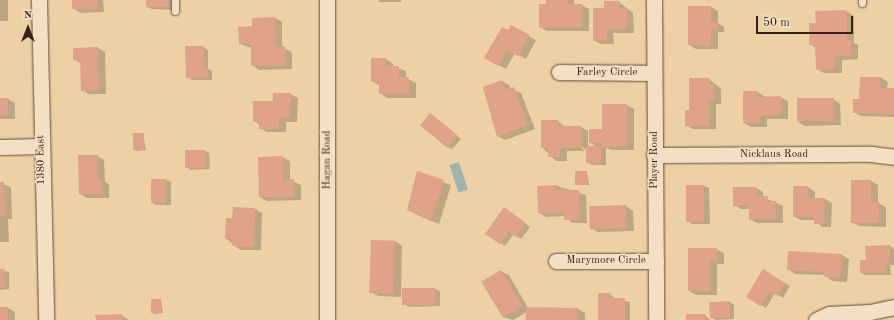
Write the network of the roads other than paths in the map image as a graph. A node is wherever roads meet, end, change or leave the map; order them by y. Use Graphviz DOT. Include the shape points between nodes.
graph roads {
  1 [pos="39,0"];
  2 [pos="175,0"];
  3 [pos="327,0"];
  4 [pos="654,0"];
  5 [pos="175,11"];
  6 [pos="559,72"];
  7 [pos="654,73"];
  8 [pos="42,146"];
  9 [pos="0,147"];
  10 [pos="654,155"];
  11 [pos="894,157"];
  12 [pos="556,261"];
  13 [pos="656,261"];
  14 [pos="894,307"];
  15 [pos="46,320"];
  16 [pos="328,320"];
  17 [pos="656,320"];
  18 [pos="816,320"];
  1 -- 8 [label="street, 1380 East"];
  2 -- 5 [label="lane"];
  3 -- 16 [label="street, Hagan Road"];
  4 -- 7 [label="street, Player Road"];
  6 -- 7 [label="street, Farley Circle"];
  7 -- 10 [label="street, Player Road"];
  8 -- 9 [label="street"];
  8 -- 15 [label="street, 1380 East"];
  10 -- 11 [label="street, Nicklaus Road" via="871,154"];
  10 -- 13 [label="street, Player Road"];
  12 -- 13 [label="street, Marymore Circle"];
  13 -- 17 [label="street, Player Road"];
  14 -- 18 [label="street" via="870,312 829,314"];
}
